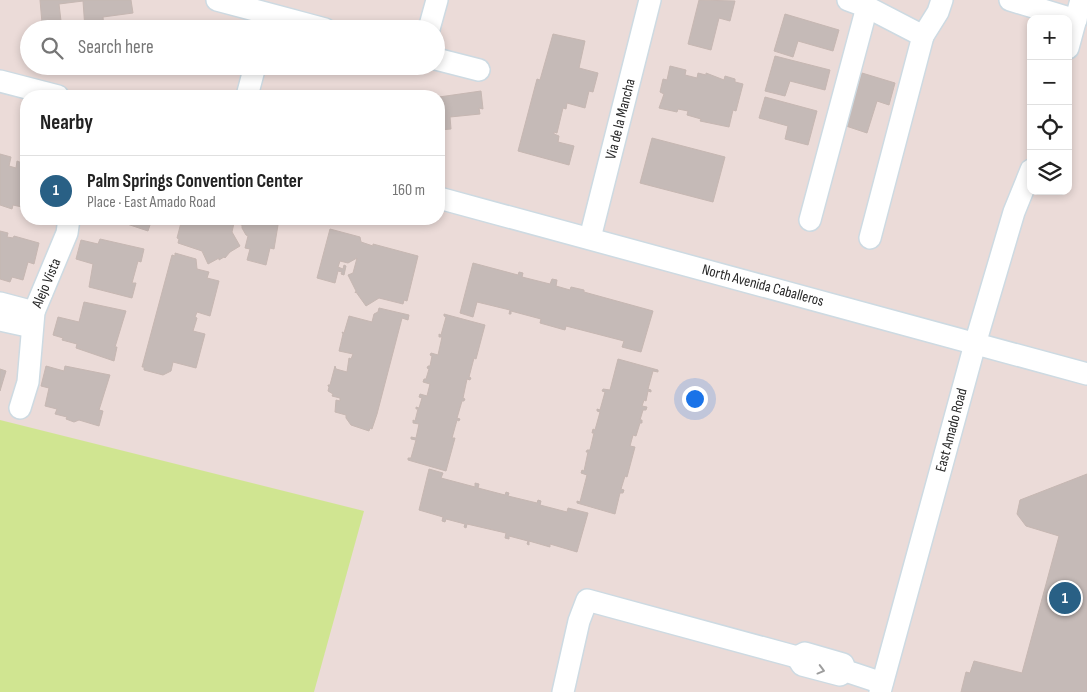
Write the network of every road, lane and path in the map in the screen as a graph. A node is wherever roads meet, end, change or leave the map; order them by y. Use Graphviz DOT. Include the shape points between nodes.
graph roads {
  1 [pos="217,0"];
  2 [pos="437,0"];
  3 [pos="650,0"];
  4 [pos="942,0"];
  5 [pos="1010,0"];
  6 [pos="1081,0"];
  7 [pos="857,3"];
  8 [pos="269,14"];
  9 [pos="292,20"];
  10 [pos="432,20"];
  11 [pos="1076,20"];
  12 [pos="1072,34"];
  13 [pos="923,36"];
  14 [pos="445,61"];
  15 [pos="479,70"];
  16 [pos="253,75"];
  17 [pos="0,81"];
  18 [pos="35,90"];
  19 [pos="249,90"];
  20 [pos="1027,180"];
  21 [pos="445,200"];
  22 [pos="810,220"];
  23 [pos="68,225"];
  24 [pos="590,238"];
  25 [pos="870,238"];
  26 [pos="0,303"];
  27 [pos="0,320"];
  28 [pos="33,320"];
  29 [pos="975,344"];
  30 [pos="1087,374"];
  31 [pos="20,408"];
  32 [pos="881,688"];
  33 [pos="563,692"];
  1 -- 8 [label="street"];
  2 -- 10 [label="street"];
  3 -- 24 [label="street, Via de la Mancha"];
  4 -- 13 [label="street"];
  5 -- 11 [label="street"];
  6 -- 11 [label="street"];
  7 -- 13 [label="street"];
  7 -- 22 [label="street"];
  8 -- 9 [label="street"];
  11 -- 12 [label="street"];
  13 -- 25 [label="street"];
  14 -- 15 [label="street"];
  16 -- 19 [label="street"];
  17 -- 18 [label="street"];
  20 -- 29 [label="street, East Amado Road" via="1014,212"];
  21 -- 24 [label="street, North Avenida Caballeros"];
  23 -- 28 [label="street, Alejo Vista"];
  24 -- 29 [label="street, North Avenida Caballeros"];
  26 -- 28 [label="street"];
  27 -- 28 [label="street"];
  28 -- 31 [label="street, Alejo Vista" via="28,382"];
  29 -- 30 [label="street, North Avenida Caballeros"];
  29 -- 32 [label="street, East Amado Road"];
  32 -- 33 [label="street" via="846,671 842,664 805,653 798,657 587,600"];
}
